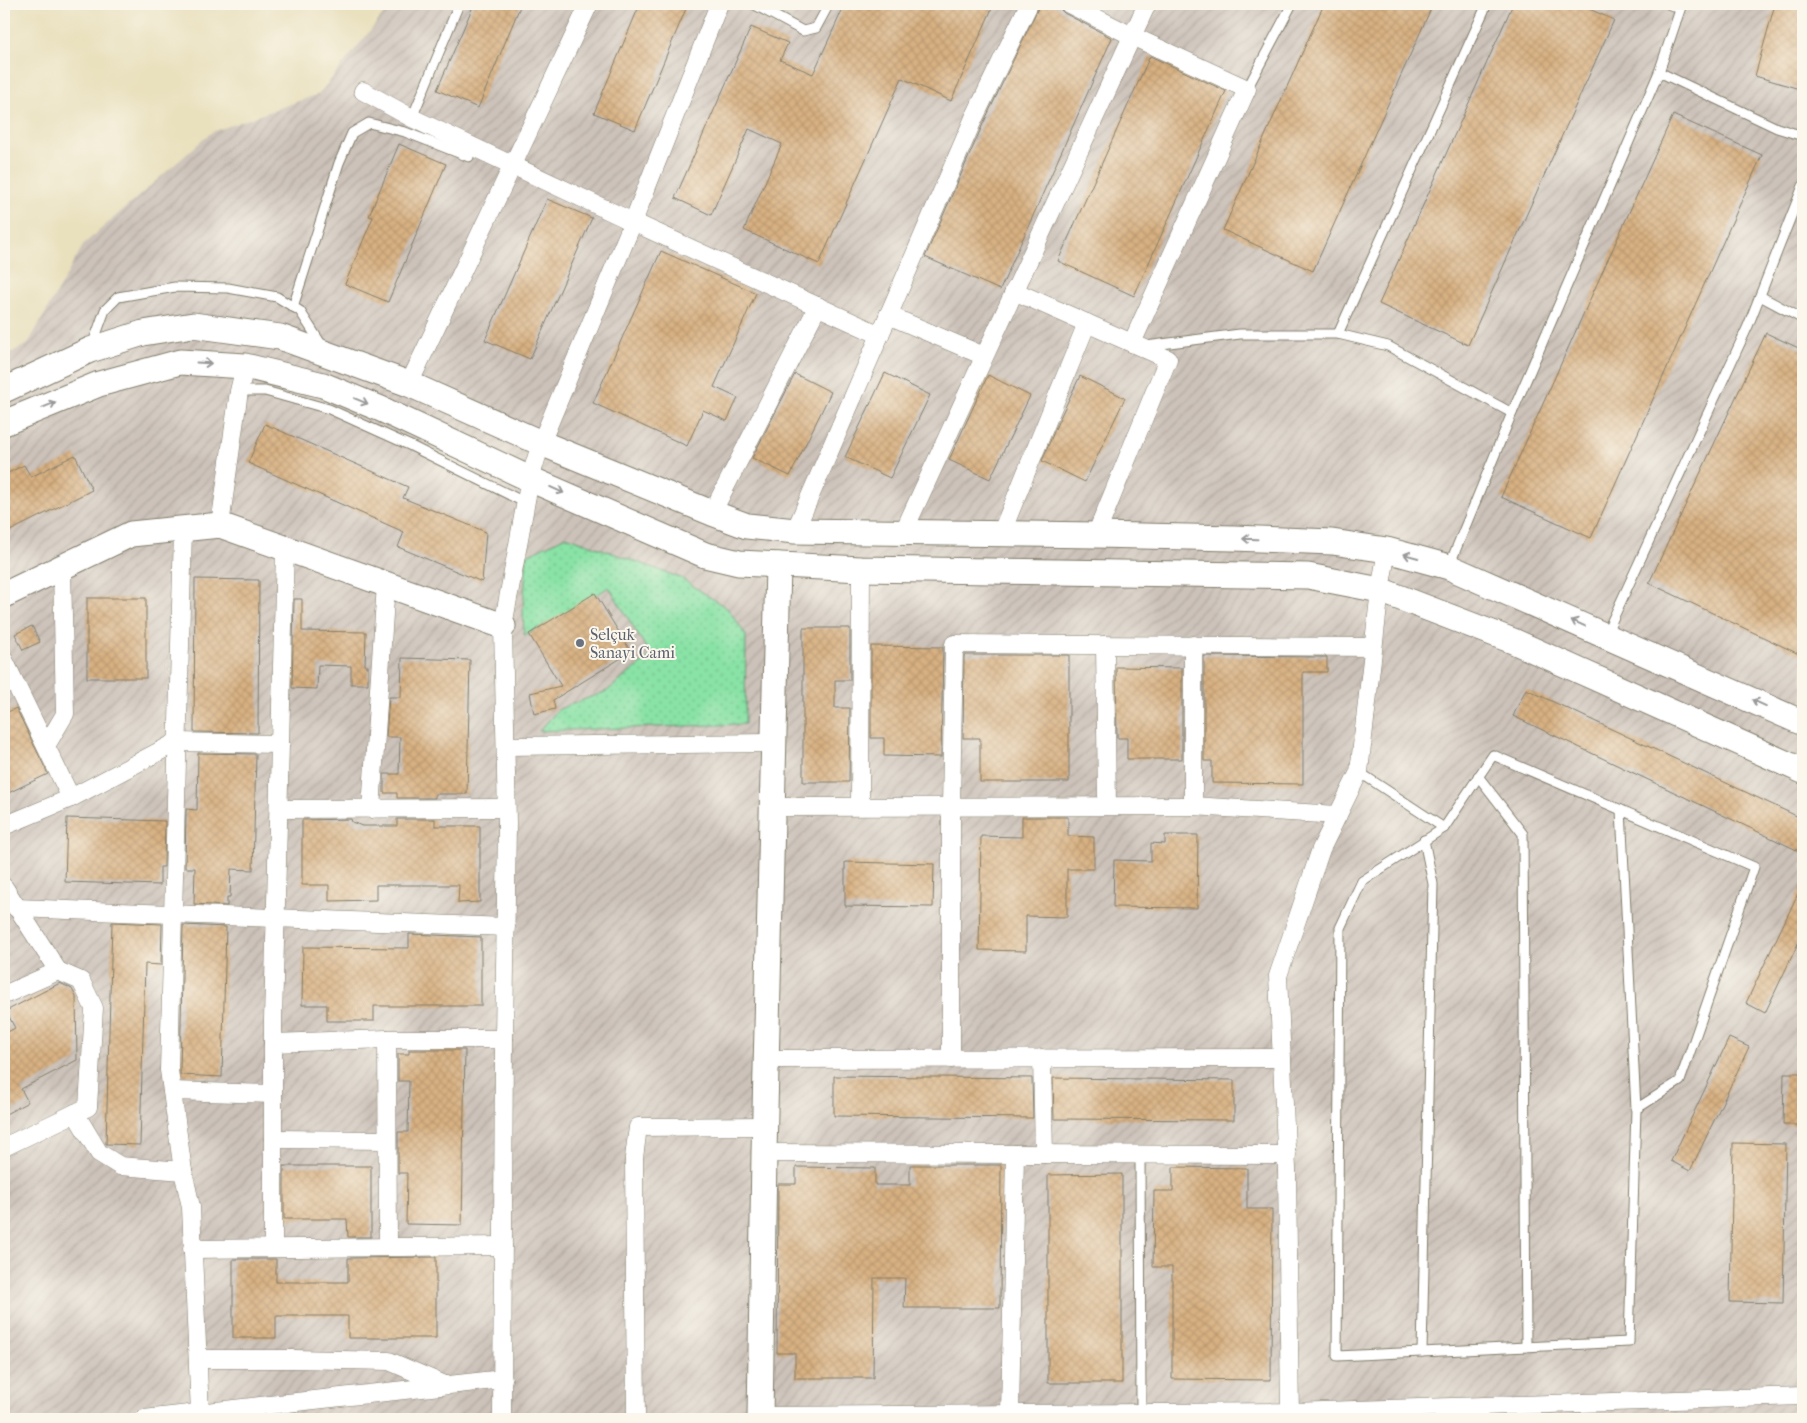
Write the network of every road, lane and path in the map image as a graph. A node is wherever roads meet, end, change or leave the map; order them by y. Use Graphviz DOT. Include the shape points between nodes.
graph roads {
  1 [pos="459,4"];
  2 [pos="589,4"];
  3 [pos="719,4"];
  4 [pos="753,4"];
  5 [pos="829,4"];
  6 [pos="1028,4"];
  7 [pos="1069,4"];
  8 [pos="1147,4"];
  9 [pos="1292,4"];
  10 [pos="1487,4"];
  11 [pos="1668,4"];
  12 [pos="1681,6"];
  13 [pos="1132,36"];
  14 [pos="1659,72"];
  15 [pos="1247,89"];
  16 [pos="363,92"];
  17 [pos="412,118"];
  18 [pos="1803,136"];
  19 [pos="469,157"];
  20 [pos="512,166"];
  21 [pos="1803,186"];
  22 [pos="632,222"];
  23 [pos="1014,291"];
  24 [pos="1760,296"];
  25 [pos="818,306"];
  26 [pos="293,307"];
  27 [pos="888,315"];
  28 [pos="1803,319"];
  29 [pos="1087,323"];
  30 [pos="1338,334"];
  31 [pos="880,335"];
  32 [pos="1136,345"];
  33 [pos="90,350"];
  34 [pos="327,354"];
  35 [pos="984,356"];
  36 [pos="245,366"];
  37 [pos="409,384"];
  38 [pos="4,390"];
  39 [pos="239,391"];
  40 [pos="1512,413"];
  41 [pos="4,424"];
  42 [pos="541,443"];
  43 [pos="528,491"];
  44 [pos="712,514"];
  45 [pos="220,525"];
  46 [pos="183,529"];
  47 [pos="795,531"];
  48 [pos="903,533"];
  49 [pos="1001,534"];
  50 [pos="1096,534"];
  51 [pos="285,548"];
  52 [pos="1387,550"];
  53 [pos="778,565"];
  54 [pos="1449,566"];
  55 [pos="62,568"];
  56 [pos="861,568"];
  57 [pos="386,584"];
  58 [pos="1380,590"];
  59 [pos="4,596"];
  60 [pos="504,626"];
  61 [pos="1606,635"];
  62 [pos="1105,645"];
  63 [pos="1194,645"];
  64 [pos="1374,647"];
  65 [pos="4,660"];
  66 [pos="1803,723"];
  67 [pos="177,742"];
  68 [pos="774,743"];
  69 [pos="280,744"];
  70 [pos="46,746"];
  71 [pos="506,746"];
  72 [pos="1803,771"];
  73 [pos="1359,772"];
  74 [pos="1478,776"];
  75 [pos="71,798"];
  76 [pos="860,806"];
  77 [pos="951,806"];
  78 [pos="1107,806"];
  79 [pos="1193,806"];
  80 [pos="772,807"];
  81 [pos="506,808"];
  82 [pos="371,809"];
  83 [pos="279,810"];
  84 [pos="1621,810"];
  85 [pos="1338,815"];
  86 [pos="4,826"];
  87 [pos="1444,828"];
  88 [pos="1424,840"];
  89 [pos="4,887"];
  90 [pos="16,908"];
  91 [pos="173,914"];
  92 [pos="276,918"];
  93 [pos="506,927"];
  94 [pos="58,971"];
  95 [pos="4,995"];
  96 [pos="387,1039"];
  97 [pos="504,1039"];
  98 [pos="273,1043"];
  99 [pos="951,1058"];
  100 [pos="1042,1058"];
  101 [pos="1282,1058"];
  102 [pos="766,1059"];
  103 [pos="172,1091"];
  104 [pos="273,1094"];
  105 [pos="1636,1109"];
  106 [pos="75,1113"];
  107 [pos="764,1126"];
  108 [pos="273,1139"];
  109 [pos="387,1140"];
  110 [pos="4,1147"];
  111 [pos="764,1153"];
  112 [pos="1015,1154"];
  113 [pos="1044,1154"];
  114 [pos="1140,1154"];
  115 [pos="1286,1155"];
  116 [pos="183,1171"];
  117 [pos="503,1246"];
  118 [pos="388,1247"];
  119 [pos="273,1248"];
  120 [pos="192,1249"];
  121 [pos="1526,1347"];
  122 [pos="1422,1352"];
  123 [pos="198,1359"];
  124 [pos="502,1379"];
  125 [pos="445,1386"];
  126 [pos="1803,1396"];
  127 [pos="200,1413"];
  128 [pos="1141,1413"];
  129 [pos="1010,1414"];
  130 [pos="1290,1416"];
  131 [pos="968,1417"];
  132 [pos="760,1418"];
  133 [pos="144,1419"];
  134 [pos="502,1419"];
  135 [pos="636,1419"];
  1 -- 17 [label="lane"];
  2 -- 20 [label="street"];
  3 -- 22 [label="street"];
  4 -- 5 [label="lane" via="803,31 816,28"];
  6 -- 27 [label="street" via="973,120"];
  7 -- 13 [label="street"];
  8 -- 13 [label="street"];
  9 -- 15 [label="lane"];
  10 -- 30 [label="lane"];
  11 -- 12 [label="lane"];
  12 -- 14 [label="lane"];
  13 -- 15 [label="street"];
  13 -- 23 [label="street"];
  14 -- 18 [label="lane" via="1768,124"];
  14 -- 40 [label="lane"];
  15 -- 32 [label="street"];
  16 -- 17 [label="street"];
  17 -- 20 [label="street"];
  19 -- 26 [label="lane" via="405,132 369,123 352,133 338,163"];
  20 -- 22 [label="street"];
  20 -- 37 [label="street"];
  21 -- 24 [label="lane"];
  22 -- 25 [label="street"];
  22 -- 42 [label="street"];
  23 -- 29 [label="street"];
  23 -- 35 [label="street"];
  24 -- 28 [label="lane"];
  24 -- 61 [label="lane"];
  25 -- 31 [label="street"];
  25 -- 44 [label="street"];
  26 -- 33 [label="lane" via="277,297 228,288 175,287 118,297 105,310"];
  26 -- 34 [label="lane" via="300,311"];
  27 -- 31 [label="street"];
  27 -- 35 [label="street"];
  29 -- 32 [label="street"];
  29 -- 49 [label="street"];
  30 -- 32 [label="lane" via="1240,334"];
  30 -- 40 [label="lane" via="1388,346"];
  31 -- 47 [label="street"];
  32 -- 50 [label="street" via="1168,359"];
  33 -- 34 [label="street" via="143,333 193,325 280,337"];
  33 -- 38 [label="street"];
  34 -- 37 [label="street"];
  35 -- 48 [label="street"];
  36 -- 39 [label="street"];
  41 -- 36 [label="street, one-way" via="99,384 180,362"];
  36 -- 43 [label="street, one-way" via="323,385 382,409"];
  37 -- 42 [label="street"];
  39 -- 43 [label="lane" via="264,391 329,409 412,446"];
  39 -- 45 [label="street"];
  40 -- 54 [label="lane"];
  42 -- 43 [label="street"];
  42 -- 44 [label="street"];
  43 -- 53 [label="street, one-way" via="705,555 740,563"];
  43 -- 60 [label="street"];
  44 -- 47 [label="street" via="746,526"];
  45 -- 46 [label="street"];
  45 -- 51 [label="street"];
  46 -- 55 [label="street" via="131,534"];
  46 -- 67 [label="street"];
  47 -- 48 [label="street"];
  48 -- 49 [label="street"];
  49 -- 50 [label="street"];
  52 -- 50 [label="street, one-way" via="1332,542"];
  51 -- 57 [label="street"];
  51 -- 69 [label="street"];
  54 -- 52 [label="street, one-way"];
  52 -- 58 [label="street"];
  53 -- 56 [label="street"];
  53 -- 68 [label="street"];
  61 -- 54 [label="street, one-way"];
  55 -- 59 [label="street"];
  55 -- 70 [label="street" via="65,714"];
  56 -- 58 [label="street" via="1308,576"];
  56 -- 76 [label="street"];
  57 -- 60 [label="street"];
  57 -- 82 [label="street"];
  58 -- 64 [label="street"];
  58 -- 72 [label="street" via="1513,641"];
  60 -- 71 [label="street"];
  66 -- 61 [label="street, one-way"];
  62 -- 63 [label="street"];
  62 -- 77 [label="street" via="954,644"];
  62 -- 78 [label="street"];
  63 -- 64 [label="street"];
  63 -- 79 [label="street"];
  64 -- 73 [label="street"];
  65 -- 70 [label="street"];
  67 -- 69 [label="street"];
  67 -- 75 [label="street"];
  67 -- 91 [label="street"];
  68 -- 71 [label="street"];
  68 -- 80 [label="street"];
  69 -- 83 [label="street"];
  70 -- 75 [label="street"];
  71 -- 81 [label="street"];
  73 -- 85 [label="street"];
  73 -- 87 [label="lane"];
  74 -- 84 [label="lane" via="1493,755"];
  74 -- 87 [label="lane"];
  74 -- 121 [label="lane" via="1523,834"];
  75 -- 86 [label="street"];
  76 -- 77 [label="street"];
  76 -- 80 [label="street"];
  77 -- 78 [label="street"];
  77 -- 99 [label="street"];
  78 -- 79 [label="street"];
  79 -- 85 [label="street"];
  80 -- 102 [label="street"];
  81 -- 82 [label="street"];
  81 -- 93 [label="street"];
  82 -- 83 [label="street"];
  83 -- 92 [label="street"];
  84 -- 105 [label="lane"];
  84 -- 105 [label="lane" via="1754,867 1680,1081"];
  85 -- 101 [label="street" via="1321,849 1278,976"];
  87 -- 88 [label="lane"];
  88 -- 122 [label="lane" via="1433,884"];
  88 -- 122 [label="lane" via="1362,881 1340,928 1337,1356"];
  89 -- 90 [label="street"];
  90 -- 91 [label="street"];
  90 -- 94 [label="street"];
  91 -- 92 [label="street"];
  91 -- 103 [label="street" via="169,1070"];
  92 -- 93 [label="street"];
  92 -- 98 [label="street"];
  93 -- 97 [label="street"];
  94 -- 95 [label="street"];
  94 -- 106 [label="street" via="80,981 94,1008 88,1107"];
  96 -- 97 [label="street"];
  96 -- 98 [label="street"];
  96 -- 109 [label="street"];
  97 -- 117 [label="street"];
  98 -- 104 [label="street"];
  99 -- 100 [label="street"];
  99 -- 102 [label="street"];
  100 -- 101 [label="street"];
  100 -- 113 [label="street"];
  101 -- 115 [label="street"];
  102 -- 107 [label="street"];
  103 -- 104 [label="street"];
  103 -- 116 [label="street"];
  104 -- 108 [label="street"];
  105 -- 121 [label="lane" via="1629,1342"];
  106 -- 110 [label="street"];
  106 -- 116 [label="street" via="99,1153 120,1166"];
  107 -- 111 [label="street"];
  107 -- 135 [label="street" via="638,1127 634,1158"];
  108 -- 109 [label="street"];
  108 -- 119 [label="street"];
  109 -- 118 [label="street"];
  111 -- 112 [label="street"];
  111 -- 132 [label="street"];
  112 -- 113 [label="street"];
  112 -- 129 [label="street"];
  113 -- 114 [label="street"];
  114 -- 115 [label="street"];
  114 -- 128 [label="lane"];
  115 -- 130 [label="street"];
  116 -- 120 [label="street" via="190,1207"];
  117 -- 118 [label="street"];
  117 -- 124 [label="street"];
  118 -- 119 [label="street"];
  119 -- 120 [label="street"];
  120 -- 123 [label="street"];
  121 -- 122 [label="lane"];
  123 -- 125 [label="street" via="389,1361"];
  123 -- 127 [label="street"];
  124 -- 125 [label="street"];
  124 -- 134 [label="street"];
  125 -- 127 [label="street"];
  126 -- 130 [label="street"];
  127 -- 133 [label="street"];
  128 -- 129 [label="street"];
  128 -- 130 [label="street"];
  129 -- 131 [label="street"];
  131 -- 132 [label="street"];
}
